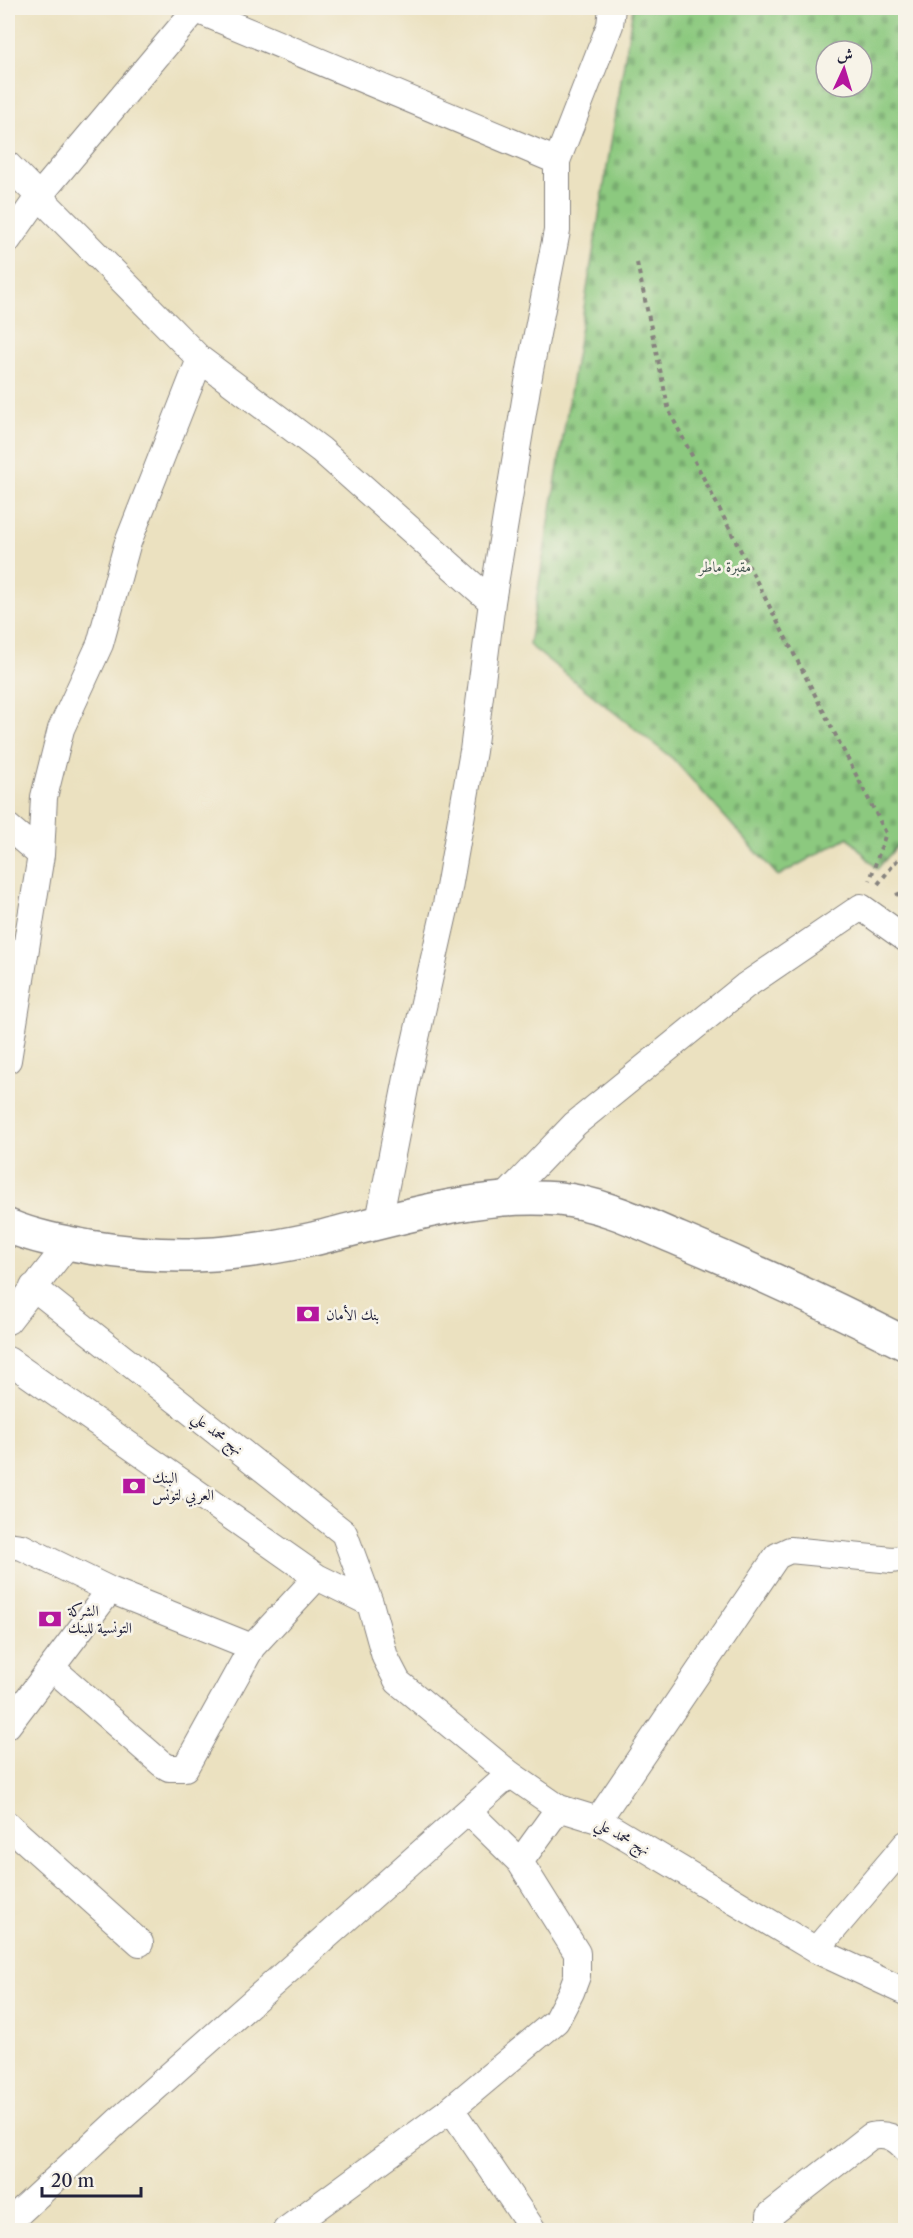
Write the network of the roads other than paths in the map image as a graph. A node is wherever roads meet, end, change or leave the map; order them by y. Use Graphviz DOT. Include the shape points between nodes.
graph roads {
  1 [pos="612,8"];
  2 [pos="197,9"];
  3 [pos="557,161"];
  4 [pos="8,165"];
  5 [pos="39,196"];
  6 [pos="8,240"];
  7 [pos="200,359"];
  8 [pos="492,602"];
  9 [pos="8,827"];
  10 [pos="40,855"];
  11 [pos="906,939"];
  12 [pos="8,1060"];
  13 [pos="504,1198"];
  14 [pos="379,1221"];
  15 [pos="8,1226"];
  16 [pos="69,1243"];
  17 [pos="33,1287"];
  18 [pos="8,1321"];
  19 [pos="906,1344"];
  20 [pos="8,1360"];
  21 [pos="8,1545"];
  22 [pos="906,1558"];
  23 [pos="317,1576"];
  24 [pos="110,1590"];
  25 [pos="370,1603"];
  26 [pos="252,1647"];
  27 [pos="52,1668"];
  28 [pos="8,1725"];
  29 [pos="510,1774"];
  30 [pos="560,1808"];
  31 [pos="470,1812"];
  32 [pos="598,1820"];
  33 [pos="8,1825"];
  34 [pos="906,1844"];
  35 [pos="520,1862"];
  36 [pos="141,1943"];
  37 [pos="816,1950"];
  38 [pos="906,1992"];
  39 [pos="451,2109"];
  40 [pos="906,2150"];
  41 [pos="8,2223"];
  42 [pos="285,2230"];
  43 [pos="533,2230"];
  44 [pos="770,2230"];
  1 -- 3 [label="street" via="610,25"];
  2 -- 3 [label="street"];
  2 -- 5 [label="street"];
  3 -- 8 [label="street" via="557,231"];
  4 -- 5 [label="street"];
  5 -- 6 [label="street"];
  5 -- 7 [label="street"];
  7 -- 8 [label="street" via="321,450"];
  7 -- 10 [label="street" via="127,545 100,644 61,729 44,797"];
  8 -- 14 [label="street" via="473,751 446,905"];
  9 -- 10 [label="street"];
  10 -- 12 [label="street"];
  11 -- 13 [label="street" via="861,907 745,986 575,1124"];
  13 -- 14 [label="main road"];
  13 -- 19 [label="main road" via="560,1199 616,1212 750,1268"];
  14 -- 16 [label="main road" via="253,1252 199,1256 132,1254"];
  15 -- 16 [label="main road"];
  16 -- 17 [label="street"];
  17 -- 18 [label="street"];
  17 -- 25 [label="street, نهج محمد علي" via="344,1533"];
  20 -- 23 [label="street"];
  21 -- 24 [label="street" via="22,1546"];
  22 -- 32 [label="street" via="790,1550 777,1556"];
  23 -- 25 [label="street"];
  23 -- 26 [label="street"];
  24 -- 26 [label="street"];
  24 -- 27 [label="street"];
  25 -- 29 [label="street, نهج محمد علي" via="385,1657 398,1682"];
  26 -- 27 [label="street" via="185,1768 178,1769 162,1764"];
  27 -- 28 [label="street"];
  29 -- 30 [label="street, نهج محمد علي"];
  29 -- 31 [label="street"];
  30 -- 32 [label="street, نهج محمد علي"];
  30 -- 35 [label="street"];
  31 -- 35 [label="street"];
  31 -- 41 [label="street" via="117,2122"];
  32 -- 37 [label="street, نهج محمد علي"];
  33 -- 36 [label="street"];
  34 -- 37 [label="street"];
  35 -- 39 [label="street" via="577,1953 577,1976 556,2021"];
  37 -- 38 [label="street, نهج محمد علي"];
  39 -- 42 [label="street"];
  39 -- 43 [label="street"];
  40 -- 44 [label="street" via="896,2139 883,2134 871,2136 770,2215"];
}
